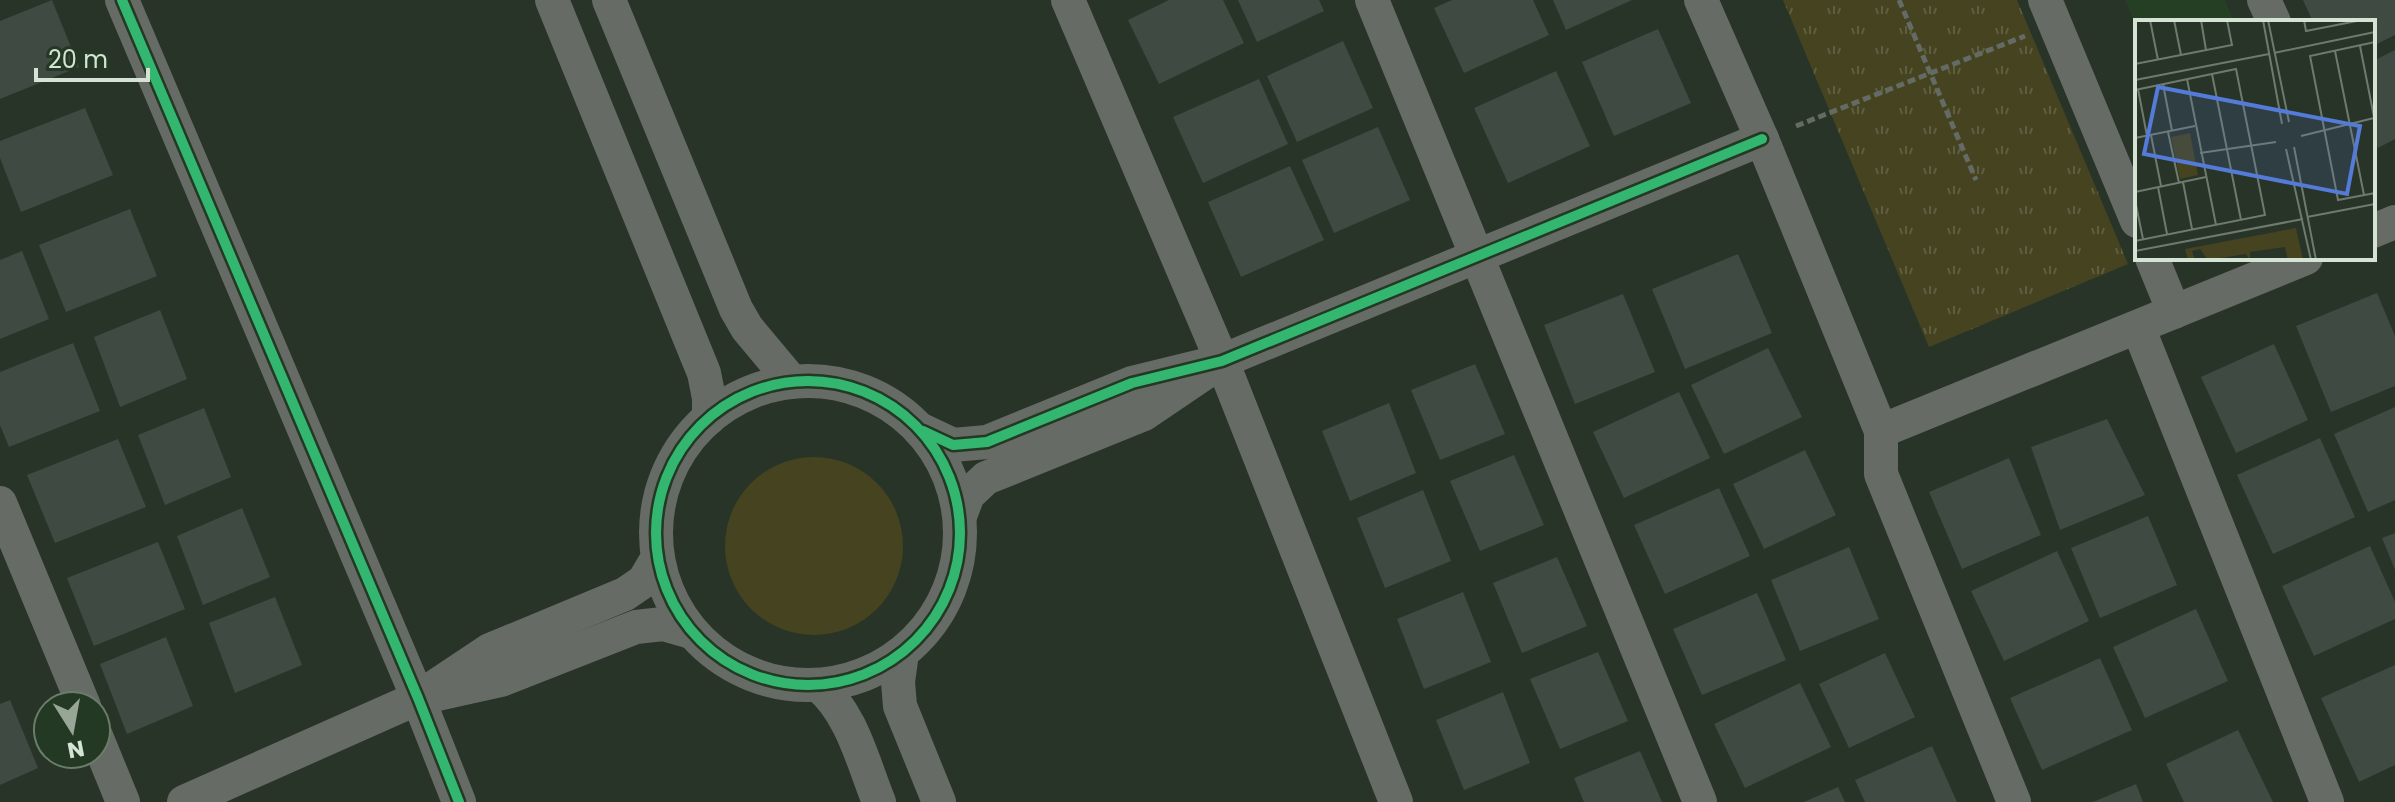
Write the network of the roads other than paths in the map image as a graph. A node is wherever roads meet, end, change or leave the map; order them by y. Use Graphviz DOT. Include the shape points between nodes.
graph roads {
  1 [pos="122,0"];
  2 [pos="552,0"];
  3 [pos="609,0"];
  4 [pos="1068,0"];
  5 [pos="1372,0"];
  6 [pos="1701,0"];
  7 [pos="2264,0"];
  8 [pos="2050,12"];
  9 [pos="2273,20"];
  10 [pos="1762,139"];
  11 [pos="2135,216"];
  12 [pos="2395,222"];
  13 [pos="2375,230"];
  14 [pos="1478,256"];
  15 [pos="2153,260"];
  16 [pos="2301,260"];
  17 [pos="2174,312"];
  18 [pos="2138,327"];
  19 [pos="1222,361"];
  20 [pos="792,382"];
  21 [pos="709,418"];
  22 [pos="919,429"];
  23 [pos="1881,431"];
  24 [pos="0,503"];
  25 [pos="960,516"];
  26 [pos="657,559"];
  27 [pos="691,632"];
  28 [pos="902,653"];
  29 [pos="818,685"];
  30 [pos="77,690"];
  31 [pos="418,698"];
  32 [pos="110,770"];
  33 [pos="123,802"];
  34 [pos="184,802"];
  35 [pos="459,802"];
  36 [pos="879,802"];
  37 [pos="939,802"];
  38 [pos="1396,802"];
  39 [pos="1700,802"];
  40 [pos="2014,802"];
  41 [pos="2327,802"];
  1 -- 31 [label="street"];
  2 -- 21 [label="street" via="704,373"];
  3 -- 20 [label="street" via="736,309"];
  4 -- 19 [label="street"];
  5 -- 14 [label="street"];
  6 -- 10 [label="street"];
  7 -- 9 [label="street"];
  8 -- 11 [label="street"];
  10 -- 14 [label="street"];
  10 -- 23 [label="street"];
  12 -- 13 [label="street"];
  14 -- 19 [label="street"];
  14 -- 39 [label="street"];
  15 -- 17 [label="street"];
  16 -- 17 [label="street"];
  17 -- 18 [label="street"];
  18 -- 23 [label="street"];
  18 -- 41 [label="street"];
  19 -- 22 [label="street" via="1132,383 987,442 953,445"];
  19 -- 25 [label="street" via="1144,414 986,478 968,495"];
  19 -- 38 [label="street"];
  20 -- 21 [label="street" via="734,400"];
  20 -- 22 [label="street" via="827,382 862,391"];
  21 -- 26 [label="street" via="683,447 664,481 655,519"];
  22 -- 25 [label="street" via="947,469"];
  23 -- 40 [label="street" via="1881,474"];
  24 -- 30 [label="street"];
  25 -- 28 [label="street" via="958,567 937,615"];
  26 -- 27 [label="street" via="669,597"];
  26 -- 31 [label="street" via="644,581 625,594 490,650"];
  27 -- 29 [label="street" via="727,663 771,681"];
  27 -- 31 [label="street" via="663,624 636,627 501,680"];
  28 -- 29 [label="street" via="862,676"];
  28 -- 37 [label="street" via="900,706"];
  29 -- 36 [label="street" via="841,711"];
  31 -- 34 [label="street"];
  31 -- 35 [label="street"];
  32 -- 33 [label="street"];
}
